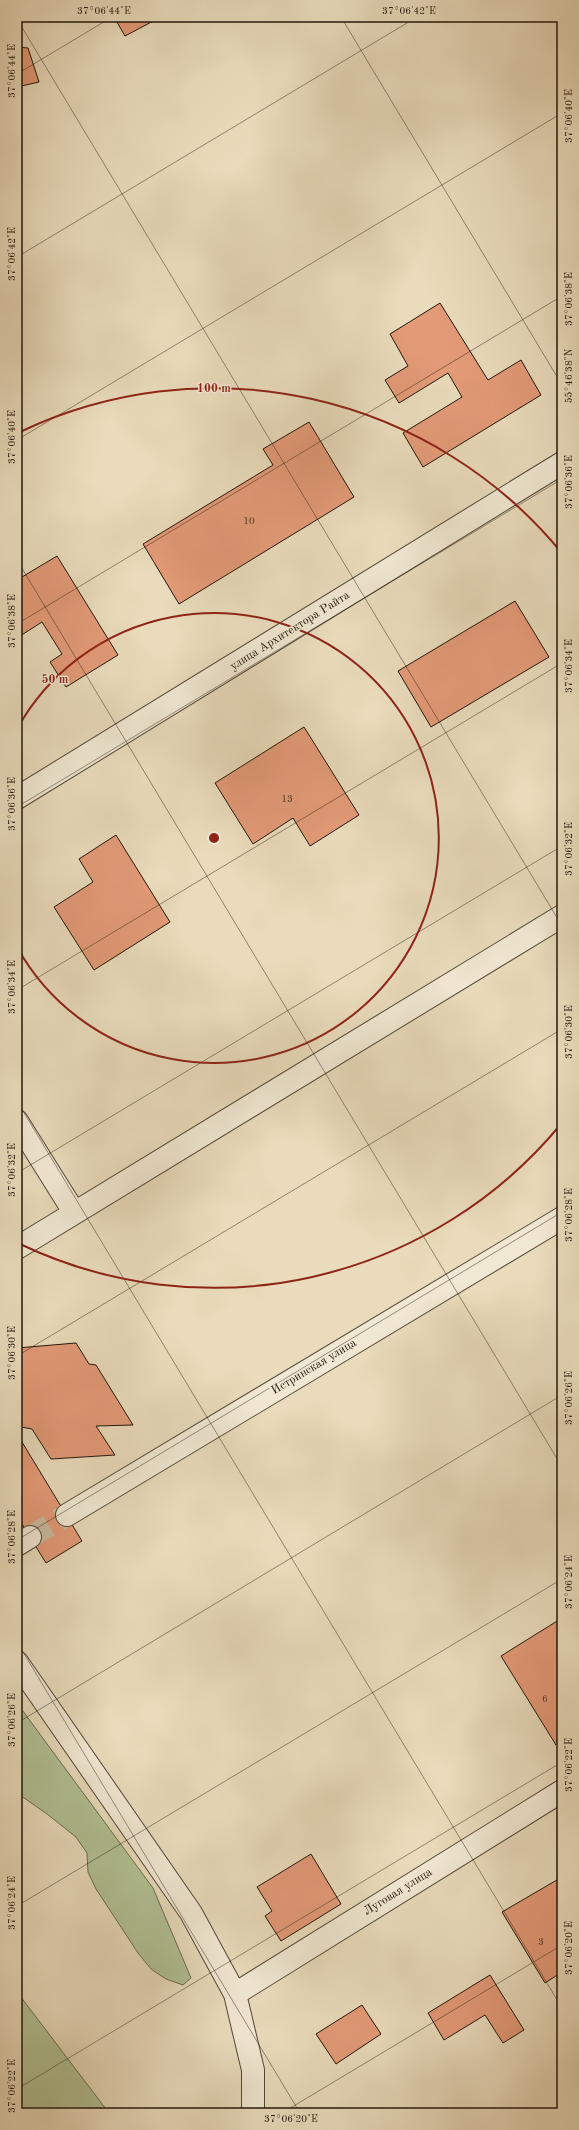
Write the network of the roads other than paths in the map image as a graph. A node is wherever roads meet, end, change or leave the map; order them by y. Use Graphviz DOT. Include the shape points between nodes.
graph roads {
  1 [pos="562,463"];
  2 [pos="17,798"];
  3 [pos="562,916"];
  4 [pos="17,1121"];
  5 [pos="74,1212"];
  6 [pos="562,1218"];
  7 [pos="17,1248"];
  8 [pos="66,1515"];
  9 [pos="17,1662"];
  10 [pos="562,1792"];
  11 [pos="235,1994"];
  12 [pos="253,2113"];
  1 -- 2 [label="street, улица Архитектора Райта"];
  3 -- 5 [label="street"];
  4 -- 5 [label="street"];
  5 -- 7 [label="street"];
  6 -- 8 [label="street, Истринская улица"];
  9 -- 11 [label="street" via="191,1913"];
  10 -- 11 [label="street, Луговая улица"];
  11 -- 12 [label="street" via="253,2070"];
}
